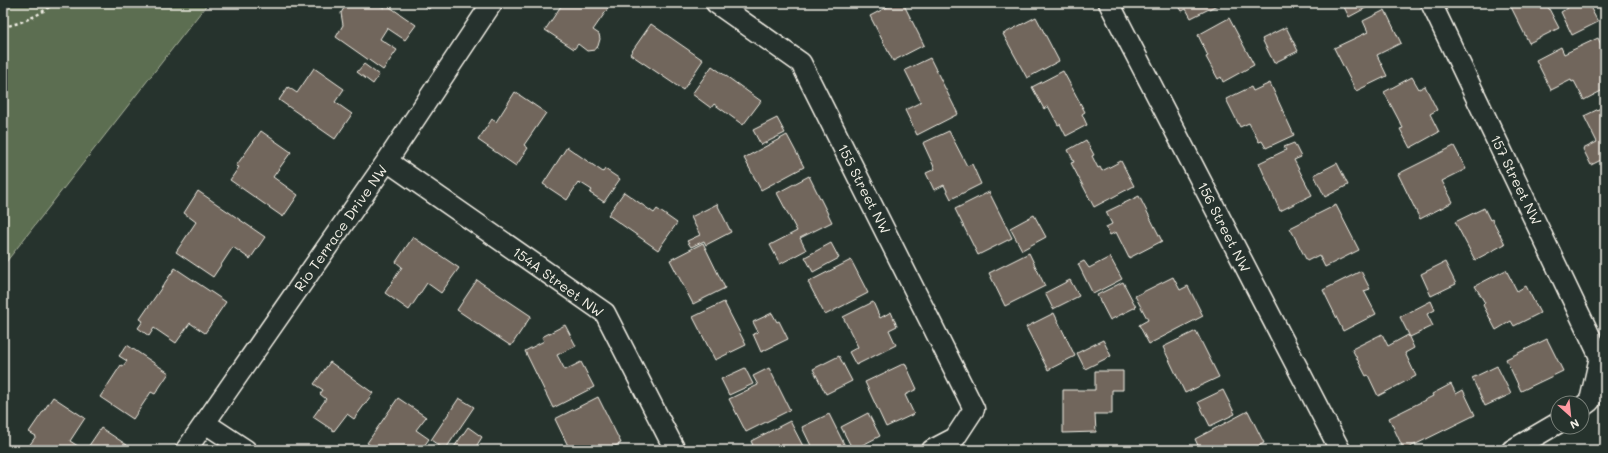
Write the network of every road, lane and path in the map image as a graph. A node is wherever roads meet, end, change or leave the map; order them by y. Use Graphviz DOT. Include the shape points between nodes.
graph roads {
  1 [pos="54,3"];
  2 [pos="492,3"];
  3 [pos="716,3"];
  4 [pos="1109,3"];
  5 [pos="1431,3"];
  6 [pos="3,27"];
  7 [pos="387,161"];
  8 [pos="1590,401"];
  9 [pos="205,422"];
  10 [pos="1550,429"];
  11 [pos="186,450"];
  12 [pos="246,450"];
  13 [pos="675,450"];
  14 [pos="932,450"];
  15 [pos="1340,450"];
  16 [pos="1512,450"];
  1 -- 6 [label="path" via="32,18"];
  2 -- 7 [label="street, Rio Terrace Drive NW"];
  3 -- 14 [label="street, 155 Street NW" via="801,63 974,409 955,438"];
  4 -- 15 [label="street, 156 Street NW"];
  5 -- 8 [label="street, 157 Street NW" via="1600,356"];
  7 -- 9 [label="street, Rio Terrace Drive NW"];
  7 -- 13 [label="street, 154A Street NW" via="605,313"];
  9 -- 11 [label="street, Rio Terrace Drive NW"];
  9 -- 12 [label="street"];
  10 -- 16 [label="street"];
}
